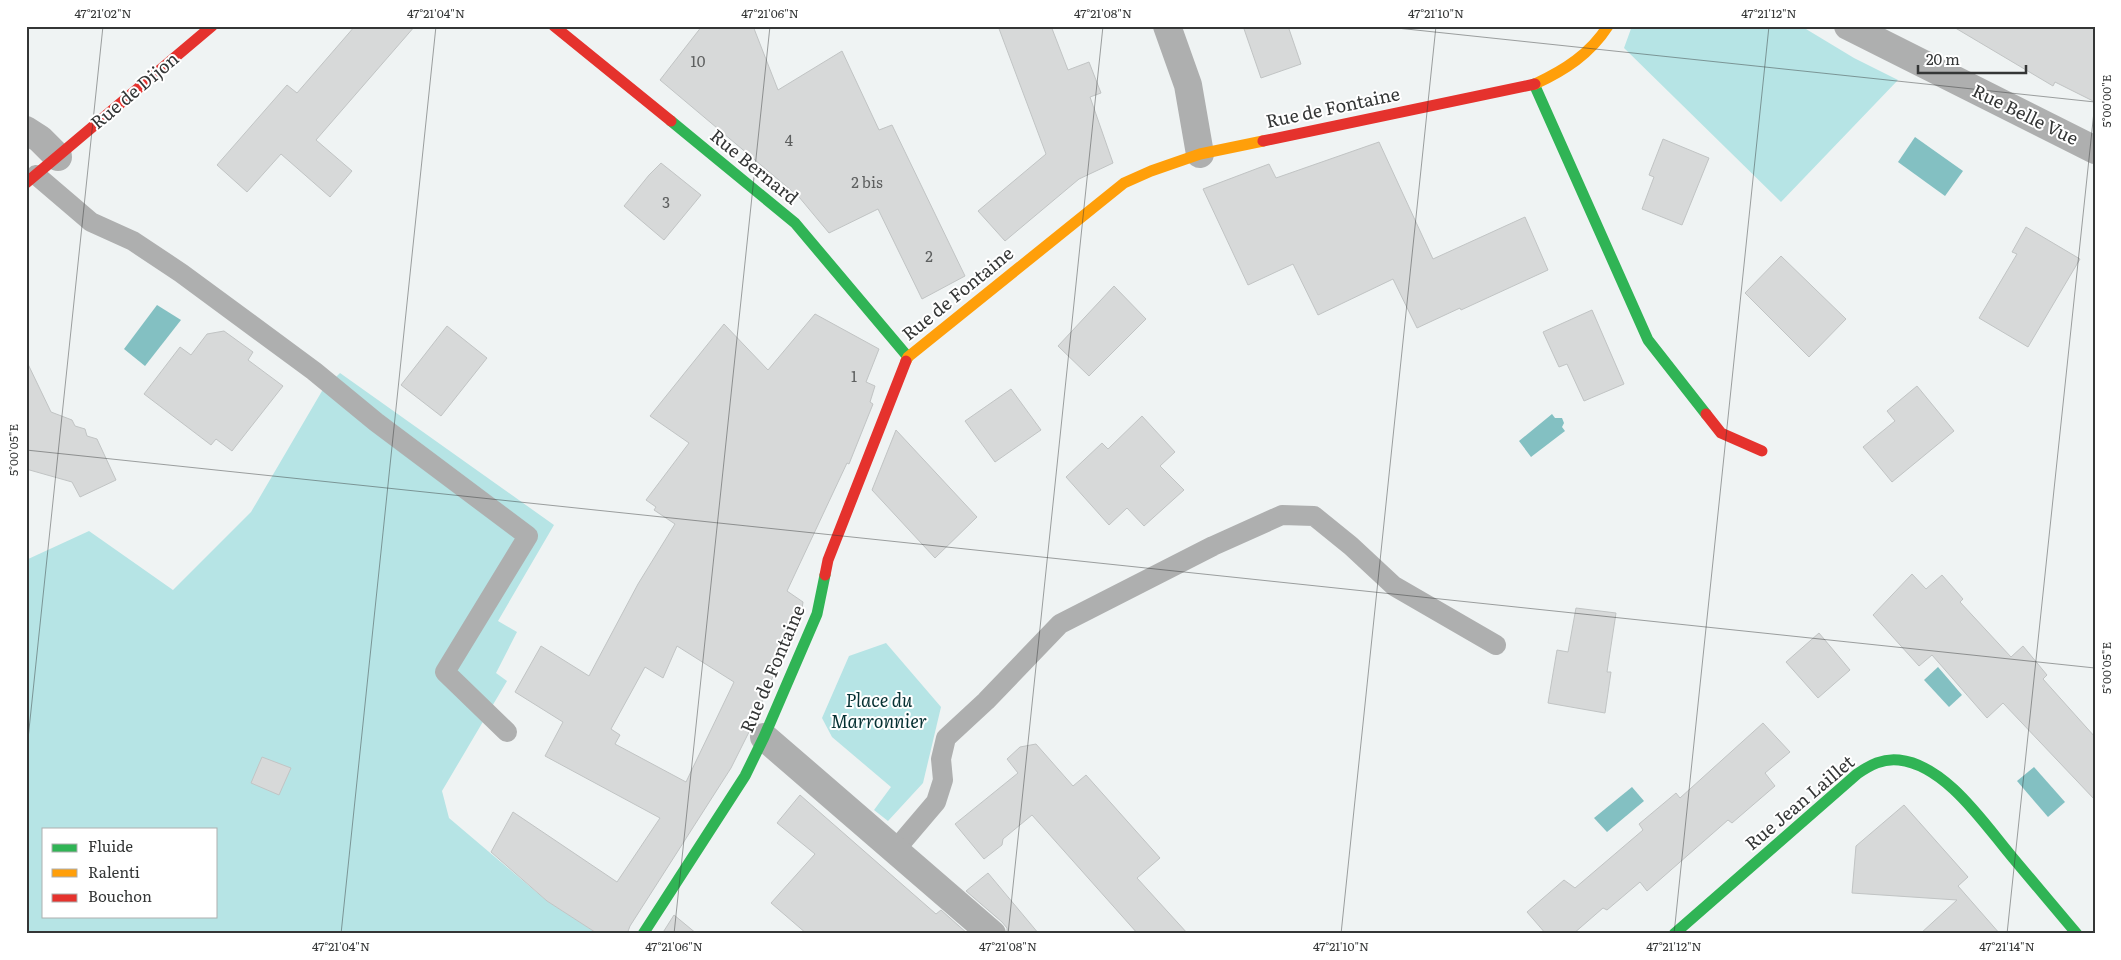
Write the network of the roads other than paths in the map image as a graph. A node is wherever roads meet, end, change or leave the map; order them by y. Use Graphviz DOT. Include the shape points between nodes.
graph roads {
  1 [pos="212,26"];
  2 [pos="554,26"];
  3 [pos="1167,26"];
  4 [pos="1608,26"];
  5 [pos="1848,26"];
  6 [pos="1534,84"];
  7 [pos="26,130"];
  8 [pos="2095,150"];
  9 [pos="1200,154"];
  10 [pos="58,157"];
  11 [pos="31,179"];
  12 [pos="908,357"];
  13 [pos="1762,451"];
  14 [pos="1496,645"];
  15 [pos="507,732"];
  16 [pos="764,737"];
  17 [pos="896,849"];
  18 [pos="643,934"];
  19 [pos="992,934"];
  20 [pos="1674,934"];
  21 [pos="2077,934"];
  1 -- 10 [label="street, Rue de Dijon"];
  2 -- 12 [label="street, Rue Bernard" via="795,224"];
  3 -- 9 [label="street" via="1188,84"];
  4 -- 6 [label="street, Rue de Fontaine" via="1587,54 1555,75"];
  5 -- 8 [label="street, Rue Belle Vue"];
  6 -- 9 [label="street, Rue de Fontaine"];
  6 -- 13 [label="street" via="1648,340 1720,433"];
  7 -- 10 [label="street"];
  9 -- 12 [label="street, Rue de Fontaine" via="1124,183"];
  10 -- 11 [label="street, Rue de Dijon"];
  11 -- 15 [label="lane" via="91,222 132,241 181,273 528,536 445,672"];
  12 -- 16 [label="street, Rue de Fontaine" via="828,560 817,614"];
  14 -- 17 [label="lane" via="1394,586 1314,516 1282,515 1213,546 1060,624 946,738 941,759 943,780 936,802"];
  16 -- 17 [label="street"];
  16 -- 18 [label="street, Rue de Fontaine" via="745,776"];
  17 -- 19 [label="street"];
  20 -- 21 [label="street, Rue Jean Laillet" via="1857,774 1877,762 1899,760 1918,765 1938,776 1960,795"];
}
